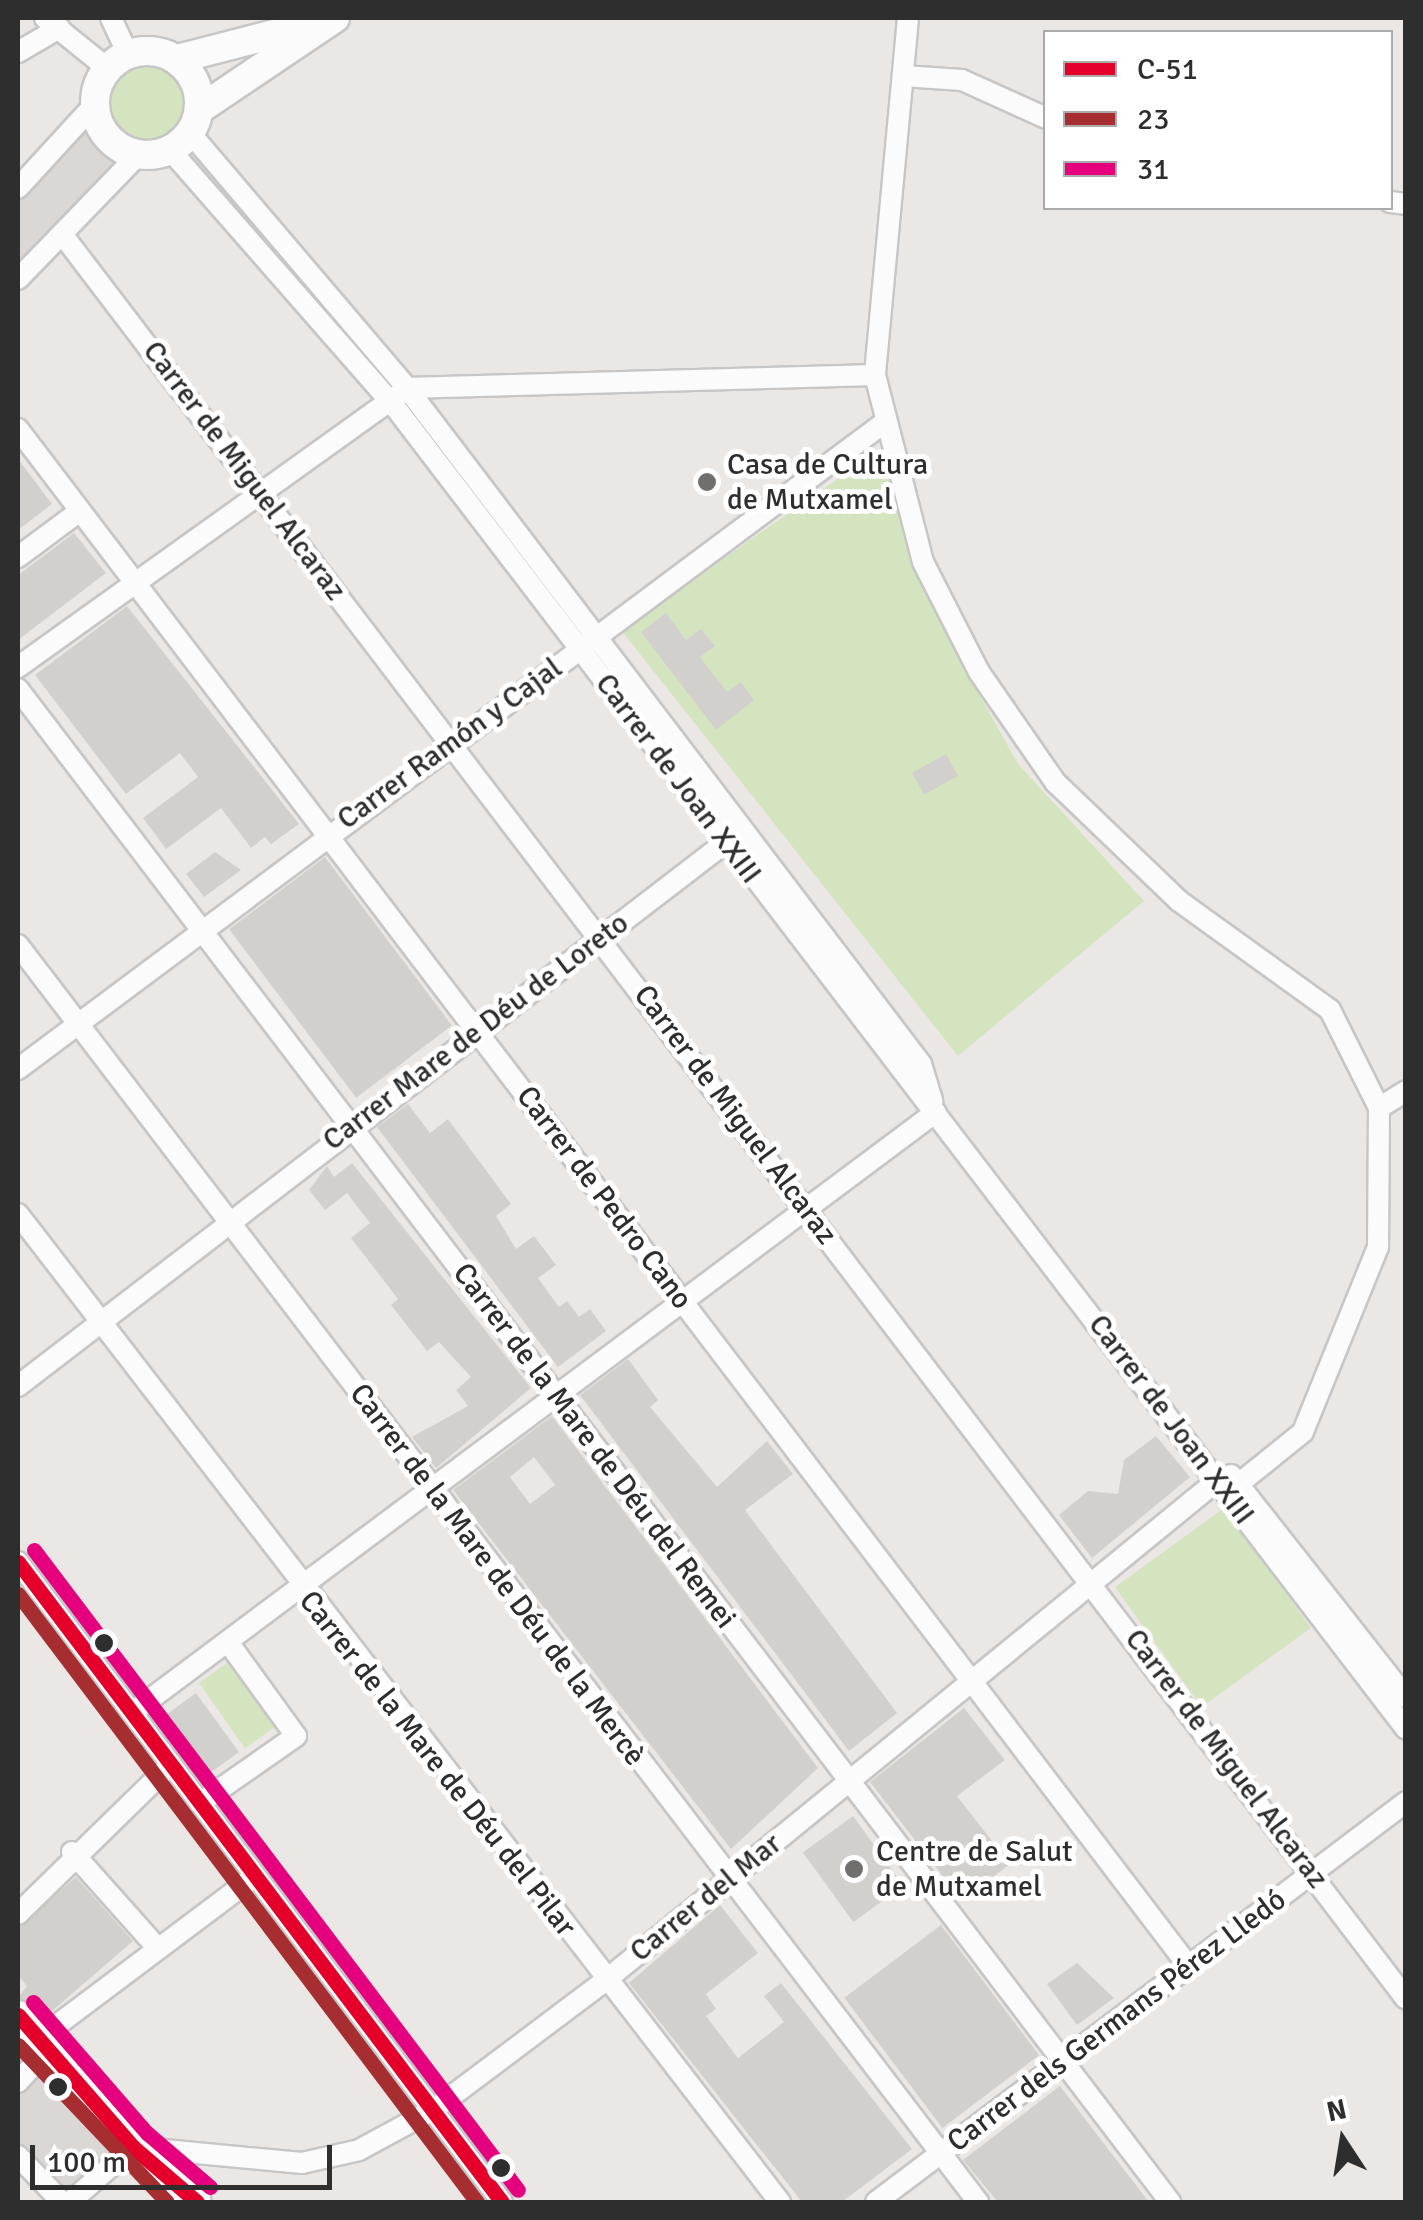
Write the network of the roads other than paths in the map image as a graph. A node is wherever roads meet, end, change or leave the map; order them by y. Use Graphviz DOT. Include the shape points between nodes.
graph roads {
  1 [pos="111,18"];
  2 [pos="332,18"];
  3 [pos="908,18"];
  4 [pos="52,23"];
  5 [pos="18,52"];
  6 [pos="177,59"];
  7 [pos="118,61"];
  8 [pos="904,76"];
  9 [pos="94,104"];
  10 [pos="1043,117"];
  11 [pos="187,131"];
  12 [pos="138,156"];
  13 [pos="18,188"];
  14 [pos="62,234"];
  15 [pos="18,279"];
  16 [pos="874,376"];
  17 [pos="407,388"];
  18 [pos="391,402"];
  19 [pos="885,422"];
  20 [pos="19,433"];
  21 [pos="259,490"];
  22 [pos="80,510"];
  23 [pos="18,557"];
  24 [pos="134,582"];
  25 [pos="588,642"];
  26 [pos="18,667"];
  27 [pos="18,689"];
  28 [pos="452,743"];
  29 [pos="327,834"];
  30 [pos="726,842"];
  31 [pos="200,929"];
  32 [pos="600,938"];
  33 [pos="18,946"];
  34 [pos="76,1021"];
  35 [pos="477,1031"];
  36 [pos="18,1069"];
  37 [pos="1406,1091"];
  38 [pos="1379,1108"];
  39 [pos="936,1112"];
  40 [pos="351,1127"];
  41 [pos="808,1210"];
  42 [pos="1385,1212"];
  43 [pos="18,1214"];
  44 [pos="228,1221"];
  45 [pos="1406,1223"];
  46 [pos="685,1303"];
  47 [pos="98,1323"];
  48 [pos="18,1386"];
  49 [pos="558,1399"];
  50 [pos="1193,1448"];
  51 [pos="1218,1480"];
  52 [pos="1241,1482"];
  53 [pos="435,1493"];
  54 [pos="18,1562"];
  55 [pos="1092,1583"];
  56 [pos="300,1588"];
  57 [pos="228,1642"];
  58 [pos="972,1680"];
  59 [pos="1406,1697"];
  60 [pos="133,1712"];
  61 [pos="1406,1728"];
  62 [pos="171,1764"];
  63 [pos="849,1781"];
  64 [pos="1406,1802"];
  65 [pos="200,1803"];
  66 [pos="72,1852"];
  67 [pos="1312,1875"];
  68 [pos="254,1877"];
  69 [pos="729,1878"];
  70 [pos="18,1914"];
  71 [pos="155,1945"];
  72 [pos="1190,1968"];
  73 [pos="606,1980"];
  74 [pos="1406,1999"];
  75 [pos="18,2015"];
  76 [pos="41,2046"];
  77 [pos="1063,2062"];
  78 [pos="18,2082"];
  79 [pos="432,2110"];
  80 [pos="133,2148"];
  81 [pos="940,2153"];
  82 [pos="18,2156"];
  83 [pos="66,2202"];
  84 [pos="197,2202"];
  85 [pos="502,2202"];
  86 [pos="780,2202"];
  87 [pos="876,2202"];
  88 [pos="978,2202"];
  89 [pos="1170,2202"];
  1 -- 7 [label="street"];
  2 -- 6 [label="street"];
  2 -- 11 [label="street"];
  3 -- 8 [label="street"];
  4 -- 5 [label="street"];
  4 -- 7 [label="street"];
  6 -- 7 [label="street"];
  6 -- 11 [label="street"];
  7 -- 9 [label="street"];
  8 -- 10 [label="street" via="962,80"];
  8 -- 16 [label="street"];
  9 -- 12 [label="street" via="108,137"];
  9 -- 13 [label="street"];
  11 -- 12 [label="street"];
  11 -- 17 [label="street, Carrer de Joan XXIII"];
  11 -- 18 [label="street, Carrer de Joan XXIII"];
  12 -- 14 [label="street"];
  14 -- 15 [label="street"];
  14 -- 21 [label="street, Carrer de Miguel Alcaraz"];
  16 -- 17 [label="street"];
  16 -- 19 [label="street"];
  17 -- 18 [label="street"];
  17 -- 25 [label="street, Carrer de Joan XXIII"];
  18 -- 21 [label="street"];
  18 -- 25 [label="street, Carrer de Joan XXIII"];
  19 -- 25 [label="street, Carrer Ramón y Cajal"];
  19 -- 38 [label="street" via="923,562 979,672 1056,783 1179,901 1330,1010"];
  20 -- 22 [label="street, Carrer de Pedro Cano"];
  21 -- 24 [label="street"];
  21 -- 28 [label="street, Carrer de Miguel Alcaraz"];
  22 -- 23 [label="street"];
  22 -- 24 [label="street, Carrer de Pedro Cano"];
  24 -- 26 [label="street"];
  24 -- 29 [label="street, Carrer de Pedro Cano"];
  25 -- 28 [label="street, Carrer Ramón y Cajal"];
  25 -- 30 [label="street, Carrer de Joan XXIII"];
  25 -- 39 [label="street, Carrer de Joan XXIII" via="921,1064"];
  27 -- 31 [label="street, Carrer de la Mare de Déu del Remei"];
  28 -- 29 [label="street, Carrer Ramón y Cajal"];
  28 -- 32 [label="street, Carrer de Miguel Alcaraz"];
  29 -- 31 [label="street, Carrer Ramón y Cajal"];
  29 -- 35 [label="street, Carrer de Pedro Cano"];
  30 -- 32 [label="street, Carrer Mare de Déu de Loreto"];
  30 -- 39 [label="street, Carrer de Joan XXIII"];
  31 -- 34 [label="street, Carrer Ramón y Cajal"];
  31 -- 40 [label="street, Carrer de la Mare de Déu del Remei"];
  32 -- 35 [label="street, Carrer Mare de Déu de Loreto"];
  32 -- 41 [label="street, Carrer de Miguel Alcaraz"];
  33 -- 34 [label="street, Carrer de la Mare de Déu de la Mercè"];
  34 -- 36 [label="street, Carrer Ramón y Cajal"];
  34 -- 44 [label="street, Carrer de la Mare de Déu de la Mercè"];
  35 -- 40 [label="street, Carrer Mare de Déu de Loreto"];
  35 -- 46 [label="street, Carrer de Pedro Cano"];
  37 -- 38 [label="street"];
  38 -- 42 [label="street"];
  39 -- 41 [label="street"];
  39 -- 50 [label="street, Carrer de Joan XXIII"];
  40 -- 44 [label="street, Carrer Mare de Déu de Loreto"];
  40 -- 49 [label="street, Carrer de la Mare de Déu del Remei"];
  41 -- 46 [label="street"];
  41 -- 55 [label="street, Carrer de Miguel Alcaraz"];
  42 -- 45 [label="street"];
  42 -- 52 [label="street" via="1303,1432"];
  43 -- 47 [label="street, Carrer de la Mare de Déu del Pilar"];
  44 -- 47 [label="street, Carrer Mare de Déu de Loreto"];
  44 -- 53 [label="street, Carrer de la Mare de Déu de la Mercè"];
  46 -- 49 [label="street"];
  46 -- 58 [label="street, Carrer de Pedro Cano"];
  47 -- 48 [label="street, Carrer Mare de Déu de Loreto"];
  47 -- 56 [label="street, Carrer de la Mare de Déu del Pilar"];
  49 -- 53 [label="street"];
  49 -- 63 [label="street, Carrer de la Mare de Déu del Remei"];
  50 -- 51 [label="street, Carrer de Joan XXIII"];
  50 -- 52 [label="street, Carrer de Joan XXIII"];
  51 -- 52 [label="street"];
  51 -- 55 [label="street, Carrer del Mar"];
  51 -- 61 [label="street, Carrer de Joan XXIII"];
  52 -- 59 [label="street, Carrer de Joan XXIII"];
  53 -- 56 [label="street"];
  53 -- 69 [label="street, Carrer de la Mare de Déu de la Mercè"];
  54 -- 60 [label="street"];
  55 -- 58 [label="street, Carrer del Mar"];
  55 -- 67 [label="street, Carrer de Miguel Alcaraz"];
  56 -- 57 [label="street"];
  56 -- 73 [label="street, Carrer de la Mare de Déu del Pilar"];
  57 -- 60 [label="street"];
  57 -- 65 [label="street" via="296,1736"];
  58 -- 63 [label="street, Carrer del Mar"];
  58 -- 72 [label="street, Carrer de Pedro Cano"];
  60 -- 62 [label="street"];
  62 -- 65 [label="street"];
  62 -- 66 [label="street"];
  63 -- 69 [label="street, Carrer del Mar"];
  63 -- 77 [label="street, Carrer de la Mare de Déu del Remei"];
  64 -- 67 [label="street, Carrer dels Germans Pérez Lledó"];
  65 -- 68 [label="street"];
  66 -- 70 [label="street"];
  66 -- 71 [label="street"];
  67 -- 72 [label="street, Carrer dels Germans Pérez Lledó"];
  67 -- 74 [label="street, Carrer de Miguel Alcaraz"];
  68 -- 71 [label="street"];
  68 -- 79 [label="street"];
  69 -- 73 [label="street, Carrer del Mar"];
  69 -- 81 [label="street, Carrer de la Mare de Déu de la Mercè"];
  71 -- 76 [label="street"];
  72 -- 77 [label="street, Carrer dels Germans Pérez Lledó"];
  73 -- 79 [label="street, Carrer del Mar"];
  73 -- 86 [label="street, Carrer de la Mare de Déu del Pilar"];
  75 -- 76 [label="street"];
  76 -- 78 [label="street"];
  76 -- 80 [label="street"];
  77 -- 81 [label="street, Carrer dels Germans Pérez Lledó"];
  77 -- 89 [label="street, Carrer de la Mare de Déu del Remei"];
  79 -- 80 [label="street, Carrer del Mar" via="358,2150 302,2164"];
  79 -- 85 [label="street"];
  80 -- 83 [label="street"];
  80 -- 84 [label="street"];
  81 -- 87 [label="street, Carrer dels Germans Pérez Lledó"];
  81 -- 88 [label="street, Carrer de la Mare de Déu de la Mercè"];
  82 -- 83 [label="street"];
}
